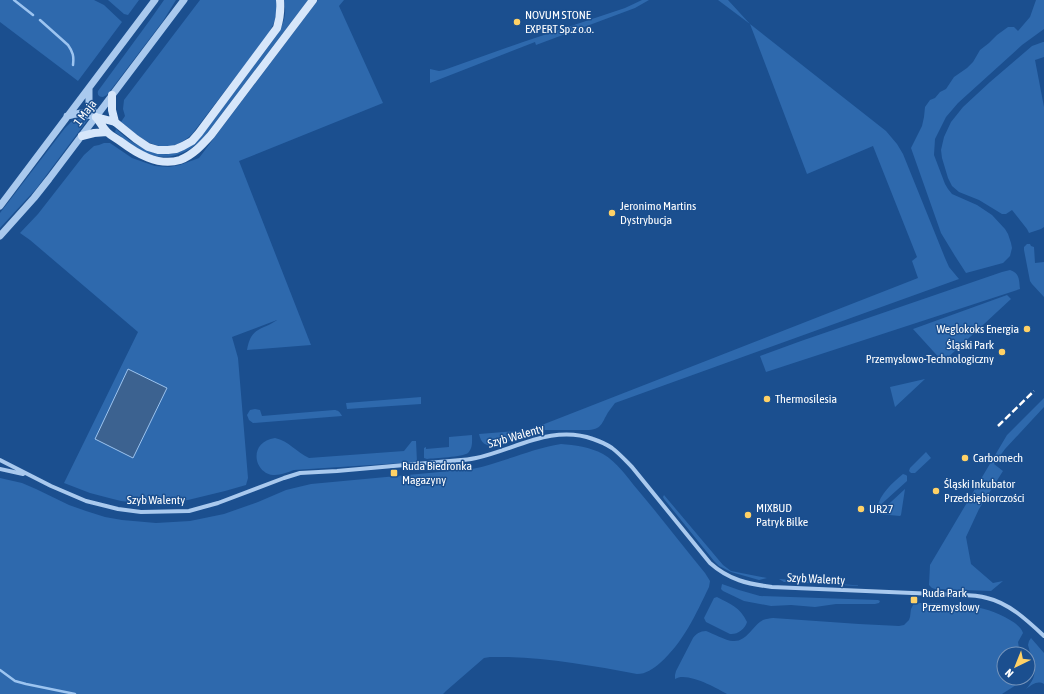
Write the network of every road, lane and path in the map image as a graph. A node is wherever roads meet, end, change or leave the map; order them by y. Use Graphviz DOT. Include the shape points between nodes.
graph roads {
  1 [pos="155,0"];
  2 [pos="184,0"];
  3 [pos="280,0"];
  4 [pos="313,0"];
  5 [pos="90,87"];
  6 [pos="112,95"];
  7 [pos="67,116"];
  8 [pos="96,117"];
  9 [pos="115,122"];
  10 [pos="107,132"];
  11 [pos="82,136"];
  12 [pos="0,206"];
  13 [pos="0,236"];
  14 [pos="0,460"];
  15 [pos="0,469"];
  16 [pos="29,475"];
  17 [pos="1044,636"];
  1 -- 5 [label="street, 1 Maja"];
  2 -- 6 [label="street, 1 Maja"];
  3 -- 9 [label="main road" via="277,28 192,141 176,149 158,150 148,147"];
  4 -- 10 [label="main road" via="211,135 189,155 179,160 158,161 133,150"];
  5 -- 7 [label="street, 1 Maja"];
  5 -- 8 [label="street" via="89,102"];
  6 -- 8 [label="street, 1 Maja"];
  6 -- 9 [label="main road"];
  7 -- 8 [label="street" via="81,113"];
  7 -- 12 [label="street, 1 Maja"];
  8 -- 9 [label="main road"];
  8 -- 10 [label="main road"];
  8 -- 11 [label="street, 1 Maja"];
  10 -- 11 [label="main road"];
  11 -- 13 [label="street, 1 Maja" via="34,198"];
  14 -- 16 [label="street, Szyb Walenty"];
  15 -- 16 [label="street, Szyb Walenty"];
  16 -- 17 [label="street, Szyb Walenty" via="86,501 118,509 141,512 189,510 218,503 300,474 461,460 485,456 541,438 562,435 586,437 611,447 620,454 710,563 736,580 772,586 986,597 1018,614"];
}
